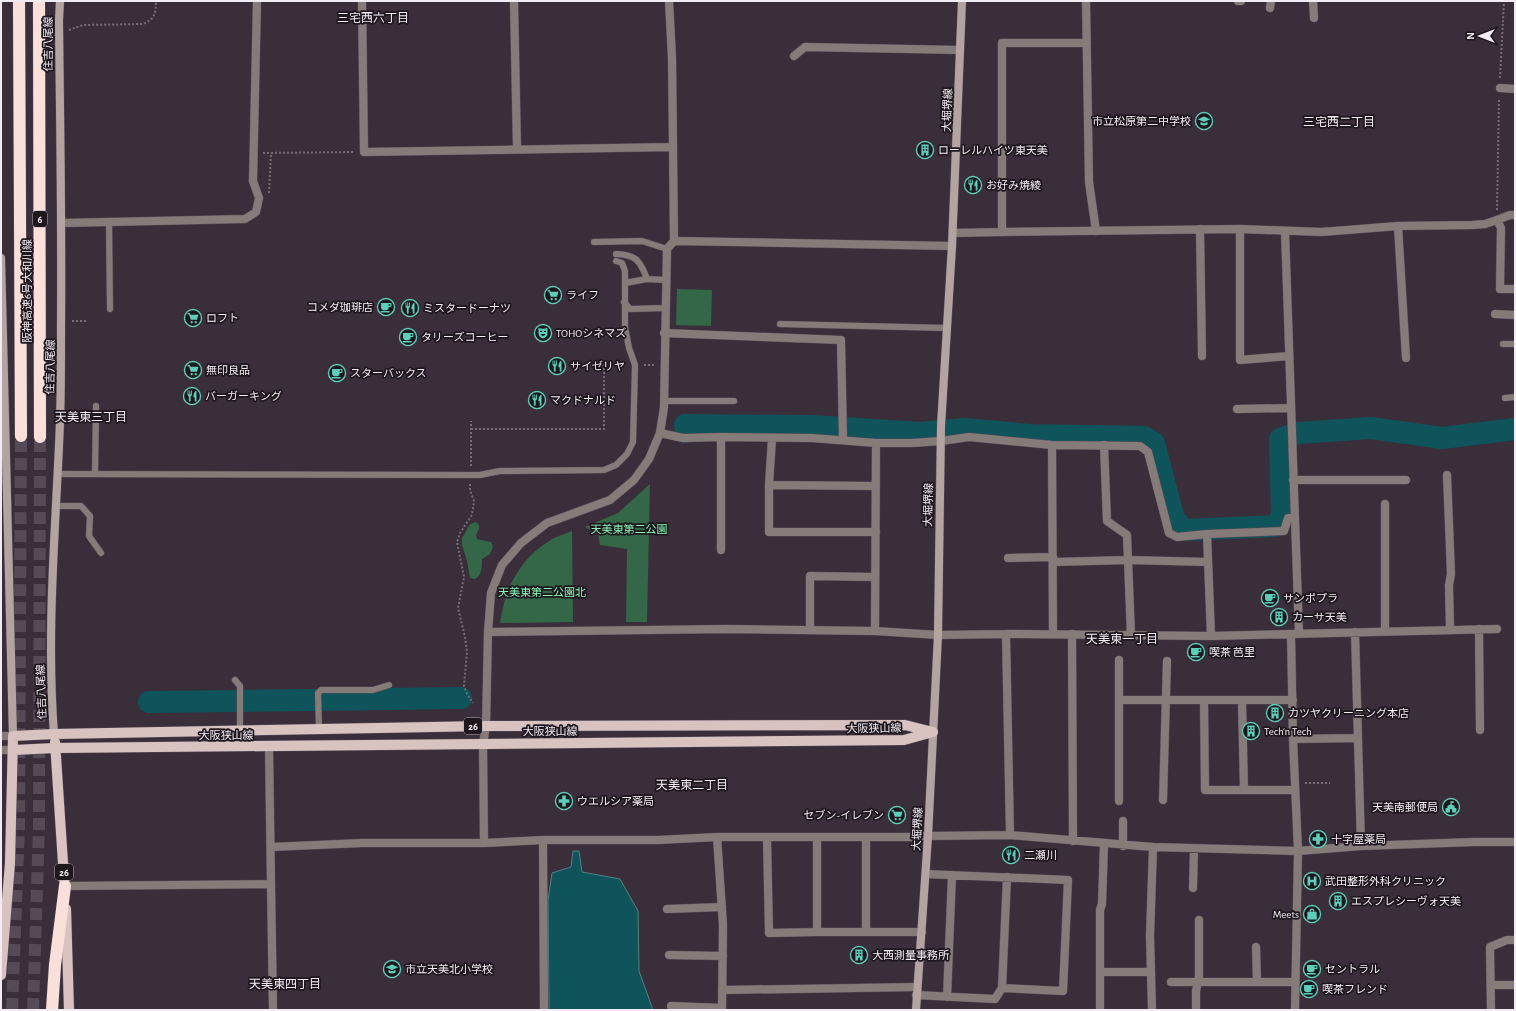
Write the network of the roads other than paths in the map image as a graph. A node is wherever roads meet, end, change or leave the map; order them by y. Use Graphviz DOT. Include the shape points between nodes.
graph roads {
  1 [pos="19,1"];
  2 [pos="39,1"];
  3 [pos="60,1"];
  4 [pos="257,1"];
  5 [pos="362,1"];
  6 [pos="514,1"];
  7 [pos="669,1"];
  8 [pos="962,1"];
  9 [pos="1086,1"];
  10 [pos="1238,1"];
  11 [pos="1241,1"];
  12 [pos="1313,1"];
  13 [pos="1314,18"];
  14 [pos="1086,43"];
  15 [pos="960,50"];
  16 [pos="794,56"];
  17 [pos="1500,88"];
  18 [pos="1515,89"];
  19 [pos="674,147"];
  20 [pos="516,149"];
  21 [pos="1515,215"];
  22 [pos="1497,220"];
  23 [pos="109,221"];
  24 [pos="62,222"];
  25 [pos="1398,226"];
  26 [pos="1200,229"];
  27 [pos="1240,229"];
  28 [pos="1096,231"];
  29 [pos="1285,231"];
  30 [pos="1002,232"];
  31 [pos="953,233"];
  32 [pos="674,241"];
  33 [pos="594,242"];
  34 [pos="952,246"];
  35 [pos="667,249"];
  36 [pos="616,254"];
  37 [pos="1,258"];
  38 [pos="616,261"];
  39 [pos="647,279"];
  40 [pos="666,280"];
  41 [pos="625,283"];
  42 [pos="1515,290"];
  43 [pos="624,302"];
  44 [pos="665,308"];
  45 [pos="110,309"];
  46 [pos="1495,314"];
  47 [pos="1515,315"];
  48 [pos="780,324"];
  49 [pos="947,328"];
  50 [pos="664,333"];
  51 [pos="1503,344"];
  52 [pos="1515,344"];
  53 [pos="1202,356"];
  54 [pos="1289,356"];
  55 [pos="1406,358"];
  56 [pos="1515,397"];
  57 [pos="1505,398"];
  58 [pos="664,401"];
  59 [pos="734,401"];
  60 [pos="96,406"];
  61 [pos="1290,408"];
  62 [pos="1237,409"];
  63 [pos="660,433"];
  64 [pos="3,434"];
  65 [pos="21,436"];
  66 [pos="40,436"];
  67 [pos="721,437"];
  68 [pos="941,438"];
  69 [pos="772,439"];
  70 [pos="843,440"];
  71 [pos="876,443"];
  72 [pos="1052,445"];
  73 [pos="1104,445"];
  74 [pos="96,473"];
  75 [pos="57,474"];
  76 [pos="1447,475"];
  77 [pos="1293,480"];
  78 [pos="1406,480"];
  79 [pos="769,485"];
  80 [pos="876,486"];
  81 [pos="1386,504"];
  82 [pos="56,506"];
  83 [pos="1295,518"];
  84 [pos="876,532"];
  85 [pos="1207,534"];
  86 [pos="721,550"];
  87 [pos="101,553"];
  88 [pos="1008,558"];
  89 [pos="1053,560"];
  90 [pos="1128,560"];
  91 [pos="1208,562"];
  92 [pos="875,577"];
  93 [pos="1479,629"];
  94 [pos="1497,629"];
  95 [pos="810,630"];
  96 [pos="1450,630"];
  97 [pos="1385,631"];
  98 [pos="488,632"];
  99 [pos="875,632"];
  100 [pos="1355,632"];
  101 [pos="1006,634"];
  102 [pos="1053,634"];
  103 [pos="1072,634"];
  104 [pos="1295,634"];
  105 [pos="938,635"];
  106 [pos="1131,635"];
  107 [pos="1211,636"];
  108 [pos="1119,660"];
  109 [pos="1167,661"];
  110 [pos="235,680"];
  111 [pos="389,685"];
  112 [pos="1119,700"];
  113 [pos="1166,700"];
  114 [pos="1204,700"];
  115 [pos="1293,700"];
  116 [pos="1242,701"];
  117 [pos="486,726"];
  118 [pos="318,729"];
  119 [pos="1480,730"];
  120 [pos="240,731"];
  121 [pos="933,732"];
  122 [pos="54,734"];
  123 [pos="1,736"];
  124 [pos="13,736"];
  125 [pos="1357,738"];
  126 [pos="1293,740"];
  127 [pos="482,744"];
  128 [pos="269,747"];
  129 [pos="55,748"];
  130 [pos="1,750"];
  131 [pos="14,750"];
  132 [pos="1296,786"];
  133 [pos="1244,790"];
  134 [pos="1119,800"];
  135 [pos="1163,800"];
  136 [pos="1123,821"];
  137 [pos="1010,835"];
  138 [pos="866,836"];
  139 [pos="928,836"];
  140 [pos="718,837"];
  141 [pos="817,837"];
  142 [pos="767,838"];
  143 [pos="543,840"];
  144 [pos="1073,841"];
  145 [pos="1515,842"];
  146 [pos="484,843"];
  147 [pos="1104,844"];
  148 [pos="1123,846"];
  149 [pos="1361,846"];
  150 [pos="271,847"];
  151 [pos="1153,847"];
  152 [pos="1194,849"];
  153 [pos="1298,851"];
  154 [pos="926,874"];
  155 [pos="952,875"];
  156 [pos="1007,877"];
  157 [pos="271,884"];
  158 [pos="65,886"];
  159 [pos="1193,888"];
  160 [pos="722,907"];
  161 [pos="667,909"];
  162 [pos="1199,920"];
  163 [pos="817,932"];
  164 [pos="866,932"];
  165 [pos="922,932"];
  166 [pos="1515,940"];
  167 [pos="1256,947"];
  168 [pos="669,954"];
  169 [pos="723,956"];
  170 [pos="1100,972"];
  171 [pos="1151,972"];
  172 [pos="1,975"];
  173 [pos="1198,981"];
  174 [pos="1171,982"];
  175 [pos="1257,982"];
  176 [pos="1295,982"];
  177 [pos="1491,985"];
  178 [pos="1515,985"];
  179 [pos="1002,988"];
  180 [pos="722,990"];
  181 [pos="917,991"];
  182 [pos="947,997"];
  183 [pos="671,1006"];
  184 [pos="52,1010"];
  185 [pos="69,1010"];
  186 [pos="273,1010"];
  187 [pos="544,1010"];
  188 [pos="916,1010"];
  189 [pos="1100,1010"];
  190 [pos="1152,1010"];
  191 [pos="1196,1010"];
  192 [pos="1295,1010"];
  193 [pos="1492,1010"];
  1 -- 65 [label="highway, 阪神高速6号大和川線 / 6"];
  2 -- 66 [label="highway, 阪神高速6号大和川線 / 6"];
  3 -- 24 [label="main road, 住吉八尾線"];
  4 -- 23 [label="street" via="253,181 259,198 256,212 245,219"];
  5 -- 20 [label="street" via="364,152"];
  6 -- 20 [label="street"];
  7 -- 19 [label="street"];
  8 -- 15 [label="main road, 大堀堺線"];
  9 -- 14 [label="street"];
  10 -- 11 [label="street"];
  12 -- 13 [label="street"];
  14 -- 28 [label="street" via="1089,182"];
  14 -- 30 [label="street" via="1002,43"];
  15 -- 16 [label="street" via="804,47"];
  15 -- 31 [label="main road, 大堀堺線"];
  17 -- 18 [label="street"];
  19 -- 20 [label="street"];
  19 -- 32 [label="street"];
  21 -- 22 [label="street"];
  22 -- 25 [label="street" via="1472,225"];
  22 -- 42 [label="street" via="1501,228 1500,289"];
  23 -- 24 [label="street"];
  23 -- 45 [label="lane"];
  24 -- 75 [label="main road, 住吉八尾線"];
  25 -- 29 [label="street" via="1321,232"];
  25 -- 55 [label="street"];
  26 -- 27 [label="street"];
  26 -- 28 [label="street"];
  26 -- 53 [label="street"];
  27 -- 29 [label="street"];
  27 -- 54 [label="street" via="1240,360"];
  28 -- 30 [label="street"];
  29 -- 54 [label="street"];
  30 -- 31 [label="street"];
  31 -- 34 [label="main road, 大堀堺線"];
  32 -- 34 [label="street"];
  32 -- 35 [label="street"];
  33 -- 35 [label="lane" via="642,241"];
  34 -- 49 [label="main road, 大堀堺線"];
  35 -- 40 [label="street"];
  36 -- 39 [label="lane" via="635,258"];
  37 -- 64 [label="main road"];
  38 -- 41 [label="lane" via="622,263"];
  39 -- 40 [label="lane"];
  39 -- 41 [label="lane"];
  40 -- 44 [label="street"];
  41 -- 43 [label="lane"];
  43 -- 44 [label="lane" via="630,309"];
  43 -- 74 [label="lane" via="628,348 635,365 633,442 627,454 616,465 604,470 500,471 480,475"];
  44 -- 50 [label="street"];
  46 -- 47 [label="street"];
  48 -- 49 [label="lane"];
  49 -- 68 [label="main road, 大堀堺線"];
  50 -- 58 [label="street"];
  50 -- 70 [label="street" via="841,340"];
  51 -- 52 [label="lane"];
  54 -- 61 [label="street"];
  56 -- 57 [label="lane"];
  58 -- 59 [label="lane"];
  58 -- 63 [label="street"];
  60 -- 74 [label="lane"];
  61 -- 62 [label="street"];
  61 -- 77 [label="street"];
  63 -- 67 [label="street" via="683,438"];
  63 -- 98 [label="street" via="649,459 634,480 610,500 547,523 516,548 502,565 491,593"];
  64 -- 124 [label="main road"];
  67 -- 69 [label="street"];
  67 -- 86 [label="street"];
  68 -- 71 [label="street" via="912,443"];
  68 -- 72 [label="street" via="969,436"];
  68 -- 105 [label="main road, 大堀堺線"];
  69 -- 70 [label="street"];
  69 -- 79 [label="street"];
  70 -- 71 [label="street"];
  71 -- 80 [label="street"];
  72 -- 73 [label="street"];
  72 -- 89 [label="street"];
  73 -- 85 [label="street" via="1140,446 1148,452 1169,532 1177,537"];
  73 -- 90 [label="street" via="1107,521 1127,535"];
  74 -- 75 [label="lane"];
  75 -- 82 [label="main road, 住吉八尾線"];
  76 -- 96 [label="street" via="1451,574"];
  77 -- 78 [label="street"];
  77 -- 83 [label="street"];
  79 -- 80 [label="street"];
  79 -- 84 [label="street" via="769,532"];
  80 -- 84 [label="street"];
  81 -- 97 [label="street"];
  82 -- 87 [label="lane" via="81,506 90,516 89,536"];
  82 -- 122 [label="main road, 住吉八尾線" via="51,645"];
  83 -- 85 [label="street" via="1288,518 1284,531"];
  83 -- 104 [label="street"];
  84 -- 92 [label="street"];
  85 -- 91 [label="street"];
  88 -- 89 [label="street"];
  89 -- 90 [label="street"];
  89 -- 102 [label="street"];
  90 -- 91 [label="street"];
  90 -- 106 [label="street"];
  91 -- 107 [label="street"];
  92 -- 95 [label="street" via="810,576"];
  92 -- 99 [label="street"];
  93 -- 94 [label="street"];
  93 -- 96 [label="street"];
  93 -- 119 [label="street"];
  95 -- 98 [label="street"];
  95 -- 99 [label="street"];
  96 -- 97 [label="street"];
  97 -- 100 [label="street"];
  98 -- 117 [label="street"];
  99 -- 105 [label="street"];
  100 -- 104 [label="street"];
  100 -- 125 [label="street"];
  101 -- 102 [label="street"];
  101 -- 105 [label="street"];
  101 -- 137 [label="street"];
  102 -- 103 [label="street"];
  103 -- 106 [label="street"];
  103 -- 144 [label="street"];
  104 -- 107 [label="street"];
  104 -- 115 [label="street"];
  105 -- 121 [label="main road, 大堀堺線"];
  106 -- 107 [label="street"];
  108 -- 112 [label="street"];
  109 -- 113 [label="street"];
  110 -- 120 [label="lane" via="240,686"];
  111 -- 118 [label="lane" via="373,690 321,690 318,692"];
  112 -- 113 [label="street"];
  112 -- 134 [label="street"];
  113 -- 114 [label="street"];
  113 -- 135 [label="street"];
  114 -- 116 [label="street"];
  114 -- 133 [label="street" via="1205,790"];
  115 -- 116 [label="street"];
  115 -- 126 [label="street"];
  116 -- 133 [label="street"];
  117 -- 118 [label="main road, 大阪狭山線 / 26"];
  117 -- 121 [label="main road, 大阪狭山線 / 26" via="905,725"];
  117 -- 127 [label="street"];
  118 -- 120 [label="main road, 大阪狭山線 / 26"];
  120 -- 122 [label="main road, 大阪狭山線 / 26"];
  121 -- 127 [label="main road, 大阪狭山線 / 26" via="904,740"];
  121 -- 139 [label="main road, 大堀堺線"];
  122 -- 124 [label="main road, 大阪狭山線 / 26"];
  122 -- 129 [label="main road, 26"];
  123 -- 124 [label="street"];
  124 -- 131 [label="main road"];
  125 -- 126 [label="street"];
  125 -- 149 [label="street"];
  126 -- 132 [label="street"];
  127 -- 128 [label="main road, 大阪狭山線 / 26"];
  127 -- 146 [label="street"];
  128 -- 129 [label="main road, 大阪狭山線 / 26"];
  128 -- 150 [label="street"];
  129 -- 131 [label="main road, 大阪狭山線 / 26"];
  129 -- 158 [label="main road, 26"];
  130 -- 131 [label="street"];
  131 -- 172 [label="main road"];
  132 -- 133 [label="street"];
  132 -- 153 [label="street"];
  136 -- 148 [label="street"];
  137 -- 139 [label="street"];
  137 -- 144 [label="street"];
  138 -- 139 [label="street"];
  138 -- 141 [label="street"];
  138 -- 164 [label="street"];
  139 -- 154 [label="main road, 大堀堺線"];
  140 -- 142 [label="street"];
  140 -- 143 [label="street"];
  140 -- 160 [label="street"];
  141 -- 142 [label="street"];
  141 -- 163 [label="street"];
  142 -- 163 [label="street" via="769,933"];
  143 -- 146 [label="street"];
  143 -- 187 [label="street"];
  144 -- 147 [label="street"];
  145 -- 149 [label="street"];
  146 -- 150 [label="street" via="362,843"];
  147 -- 148 [label="street"];
  147 -- 170 [label="street"];
  148 -- 151 [label="street"];
  149 -- 153 [label="street"];
  150 -- 157 [label="street"];
  151 -- 152 [label="street"];
  151 -- 171 [label="street"];
  152 -- 153 [label="street"];
  152 -- 159 [label="street"];
  153 -- 176 [label="street"];
  154 -- 155 [label="street"];
  154 -- 165 [label="main road, 大堀堺線"];
  155 -- 156 [label="street"];
  155 -- 182 [label="street"];
  156 -- 179 [label="street"];
  156 -- 179 [label="street" via="1068,880 1063,990"];
  157 -- 158 [label="street"];
  157 -- 186 [label="street"];
  158 -- 184 [label="highway"];
  158 -- 185 [label="main road, 26"];
  160 -- 161 [label="street"];
  160 -- 169 [label="street"];
  162 -- 173 [label="street"];
  163 -- 164 [label="street"];
  164 -- 165 [label="street"];
  165 -- 181 [label="main road, 大堀堺線"];
  166 -- 177 [label="street" via="1507,940 1490,947"];
  167 -- 175 [label="street"];
  168 -- 169 [label="street"];
  169 -- 180 [label="street"];
  170 -- 171 [label="street"];
  170 -- 189 [label="street"];
  171 -- 190 [label="street"];
  173 -- 174 [label="street"];
  173 -- 175 [label="street"];
  173 -- 191 [label="street"];
  175 -- 176 [label="street"];
  176 -- 192 [label="street"];
  177 -- 178 [label="street"];
  177 -- 193 [label="street"];
  179 -- 182 [label="street" via="995,999"];
  180 -- 181 [label="street"];
  180 -- 183 [label="street" via="722,1008"];
  181 -- 182 [label="street"];
  181 -- 188 [label="main road, 大堀堺線"];
}
